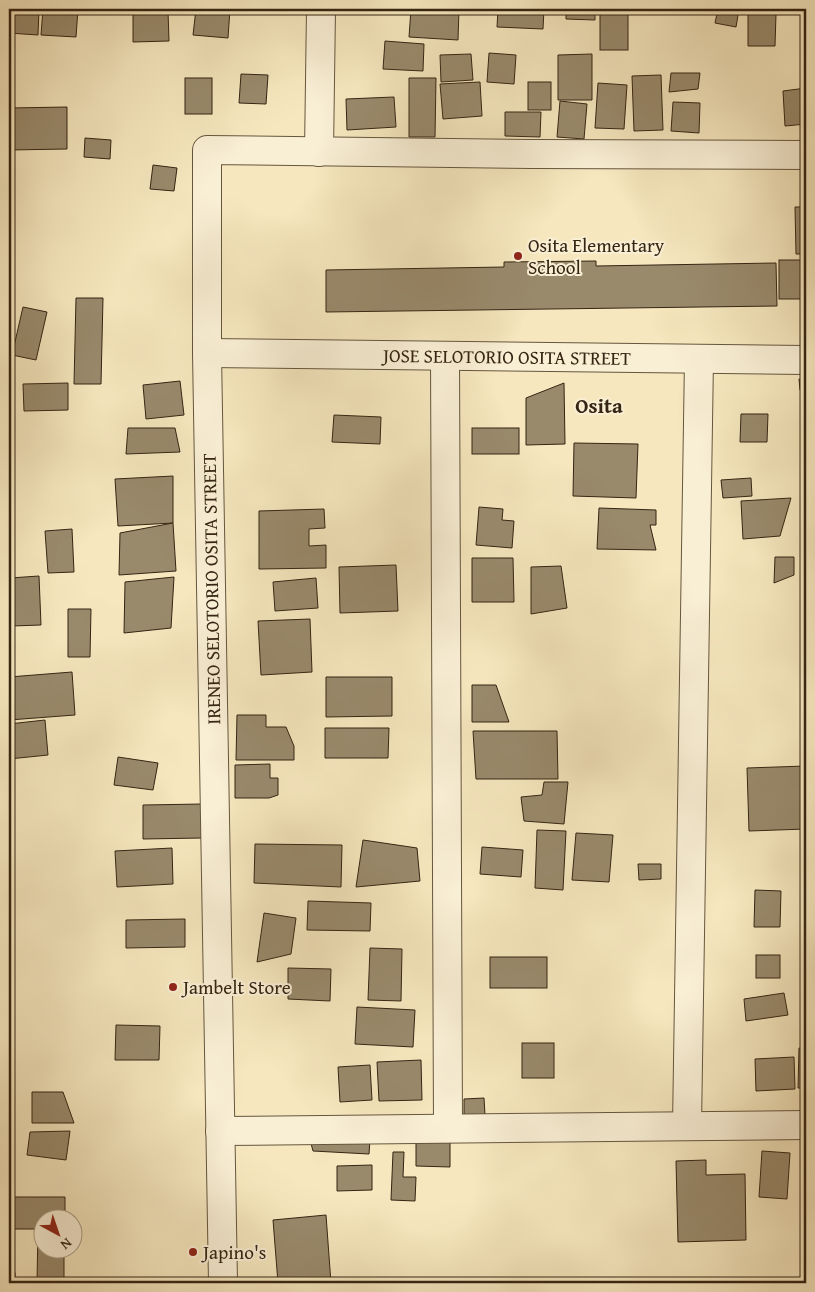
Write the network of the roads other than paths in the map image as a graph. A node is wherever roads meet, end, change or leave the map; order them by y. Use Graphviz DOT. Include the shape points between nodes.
graph roads {
  1 [pos="321,9"];
  2 [pos="319,152"];
  3 [pos="806,155"];
  4 [pos="207,354"];
  5 [pos="446,356"];
  6 [pos="699,359"];
  7 [pos="806,360"];
  8 [pos="806,1125"];
  9 [pos="687,1126"];
  10 [pos="448,1128"];
  11 [pos="220,1131"];
  12 [pos="223,1283"];
  1 -- 2 [label="street"];
  2 -- 3 [label="street"];
  2 -- 4 [label="street, IRENEO SELOTORIO OSITA STREET" via="207,150"];
  4 -- 5 [label="street, JOSE SELOTORIO OSITA STREET"];
  4 -- 11 [label="street, IRENEO SELOTORIO OSITA STREET"];
  5 -- 6 [label="street, JOSE SELOTORIO OSITA STREET"];
  5 -- 10 [label="street"];
  6 -- 7 [label="street, JOSE SELOTORIO OSITA STREET"];
  6 -- 9 [label="street"];
  8 -- 9 [label="street"];
  9 -- 10 [label="street"];
  10 -- 11 [label="street"];
  11 -- 12 [label="street, IRENEO SELOTORIO OSITA STREET"];
}
